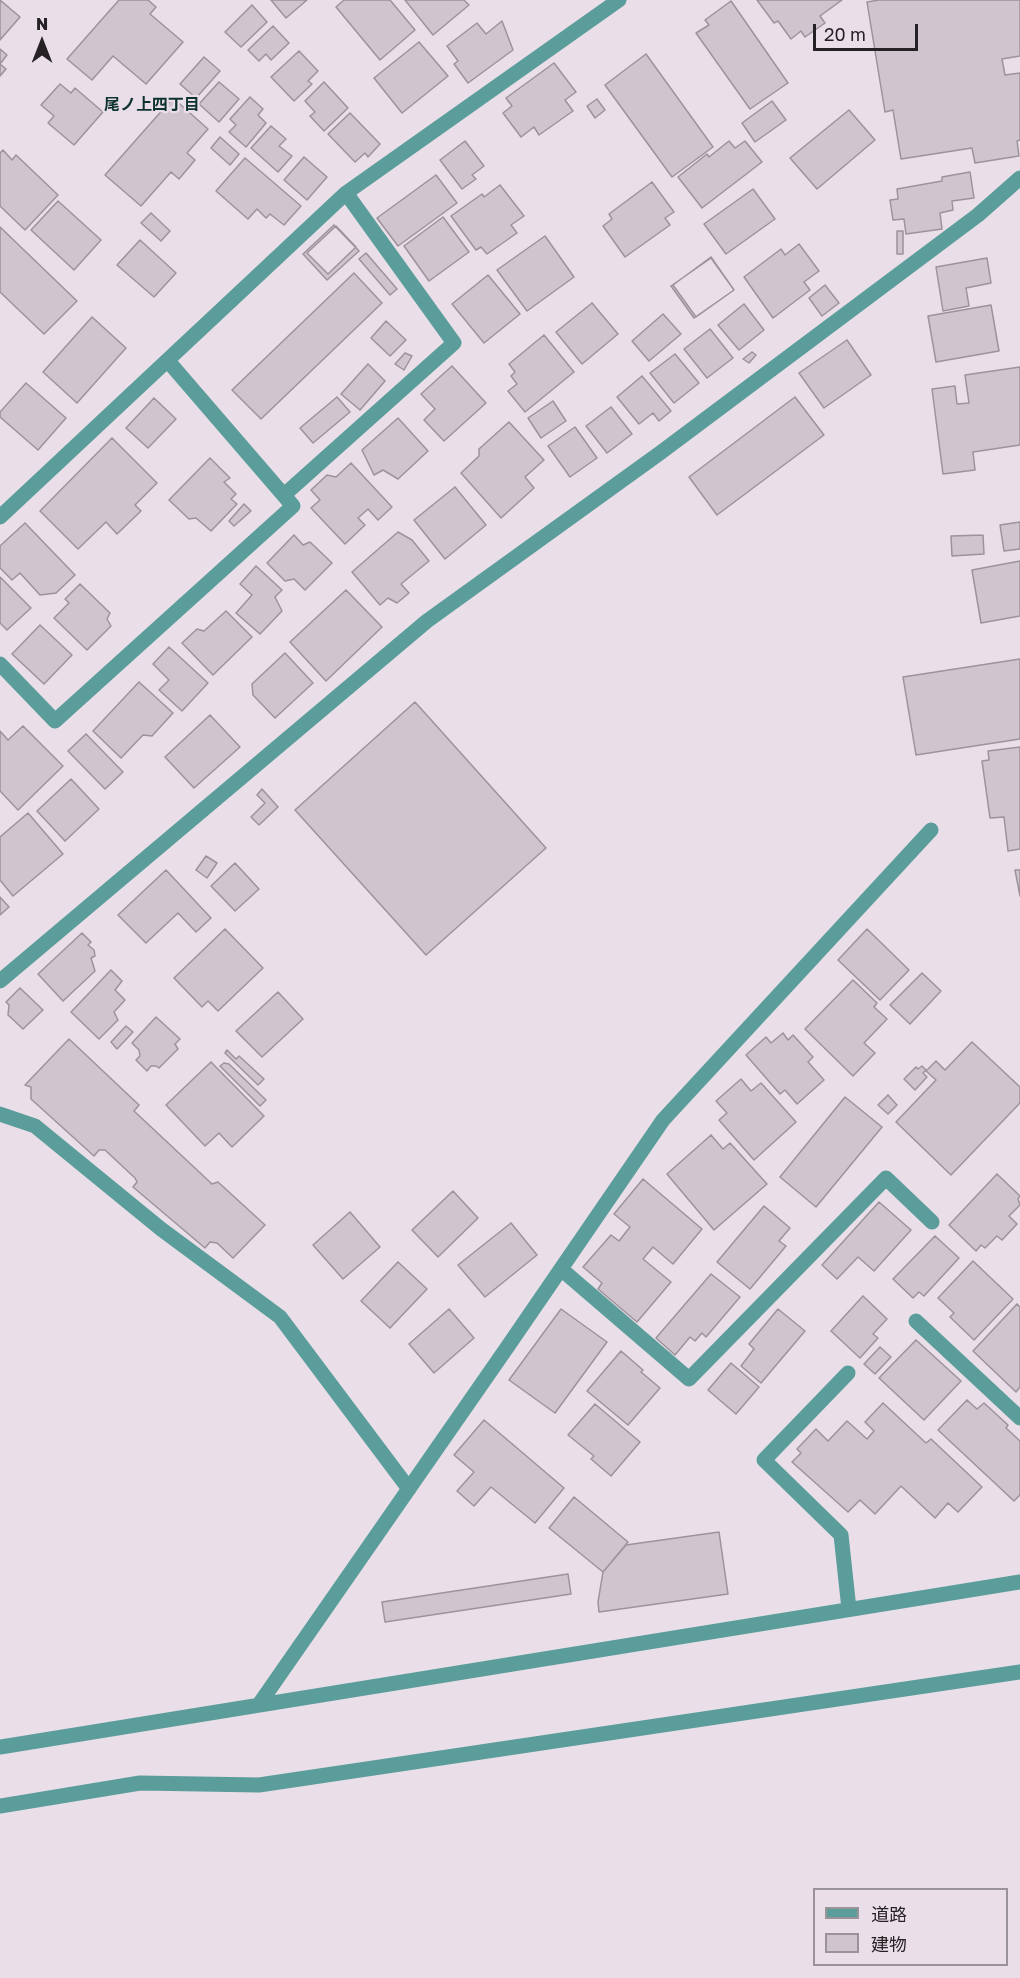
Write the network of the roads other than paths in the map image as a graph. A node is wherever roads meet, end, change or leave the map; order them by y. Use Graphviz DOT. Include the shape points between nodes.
graph roads {
  1 [pos="619,0"];
  2 [pos="1020,178"];
  3 [pos="346,193"];
  4 [pos="168,361"];
  5 [pos="288,501"];
  6 [pos="0,517"];
  7 [pos="0,664"];
  8 [pos="931,830"];
  9 [pos="0,981"];
  10 [pos="0,1114"];
  11 [pos="932,1222"];
  12 [pos="561,1269"];
  13 [pos="916,1321"];
  14 [pos="848,1373"];
  15 [pos="1020,1418"];
  16 [pos="409,1489"];
  17 [pos="1020,1582"];
  18 [pos="849,1609"];
  19 [pos="1020,1672"];
  20 [pos="260,1703"];
  21 [pos="0,1747"];
  22 [pos="0,1806"];
  1 -- 3 [label="street"];
  2 -- 9 [label="street" via="978,215 679,439 427,621"];
  3 -- 4 [label="street"];
  3 -- 5 [label="street" via="454,343"];
  4 -- 5 [label="street"];
  4 -- 6 [label="street"];
  5 -- 7 [label="street" via="55,721"];
  8 -- 12 [label="street" via="663,1120"];
  10 -- 16 [label="street" via="35,1126 161,1229 280,1317"];
  11 -- 12 [label="street" via="886,1178 689,1379"];
  12 -- 16 [label="street"];
  13 -- 15 [label="street"];
  14 -- 18 [label="street" via="764,1460 841,1535"];
  16 -- 20 [label="street"];
  17 -- 18 [label="street"];
  18 -- 20 [label="street"];
  19 -- 22 [label="street" via="259,1785 140,1783"];
  20 -- 21 [label="street"];
}
